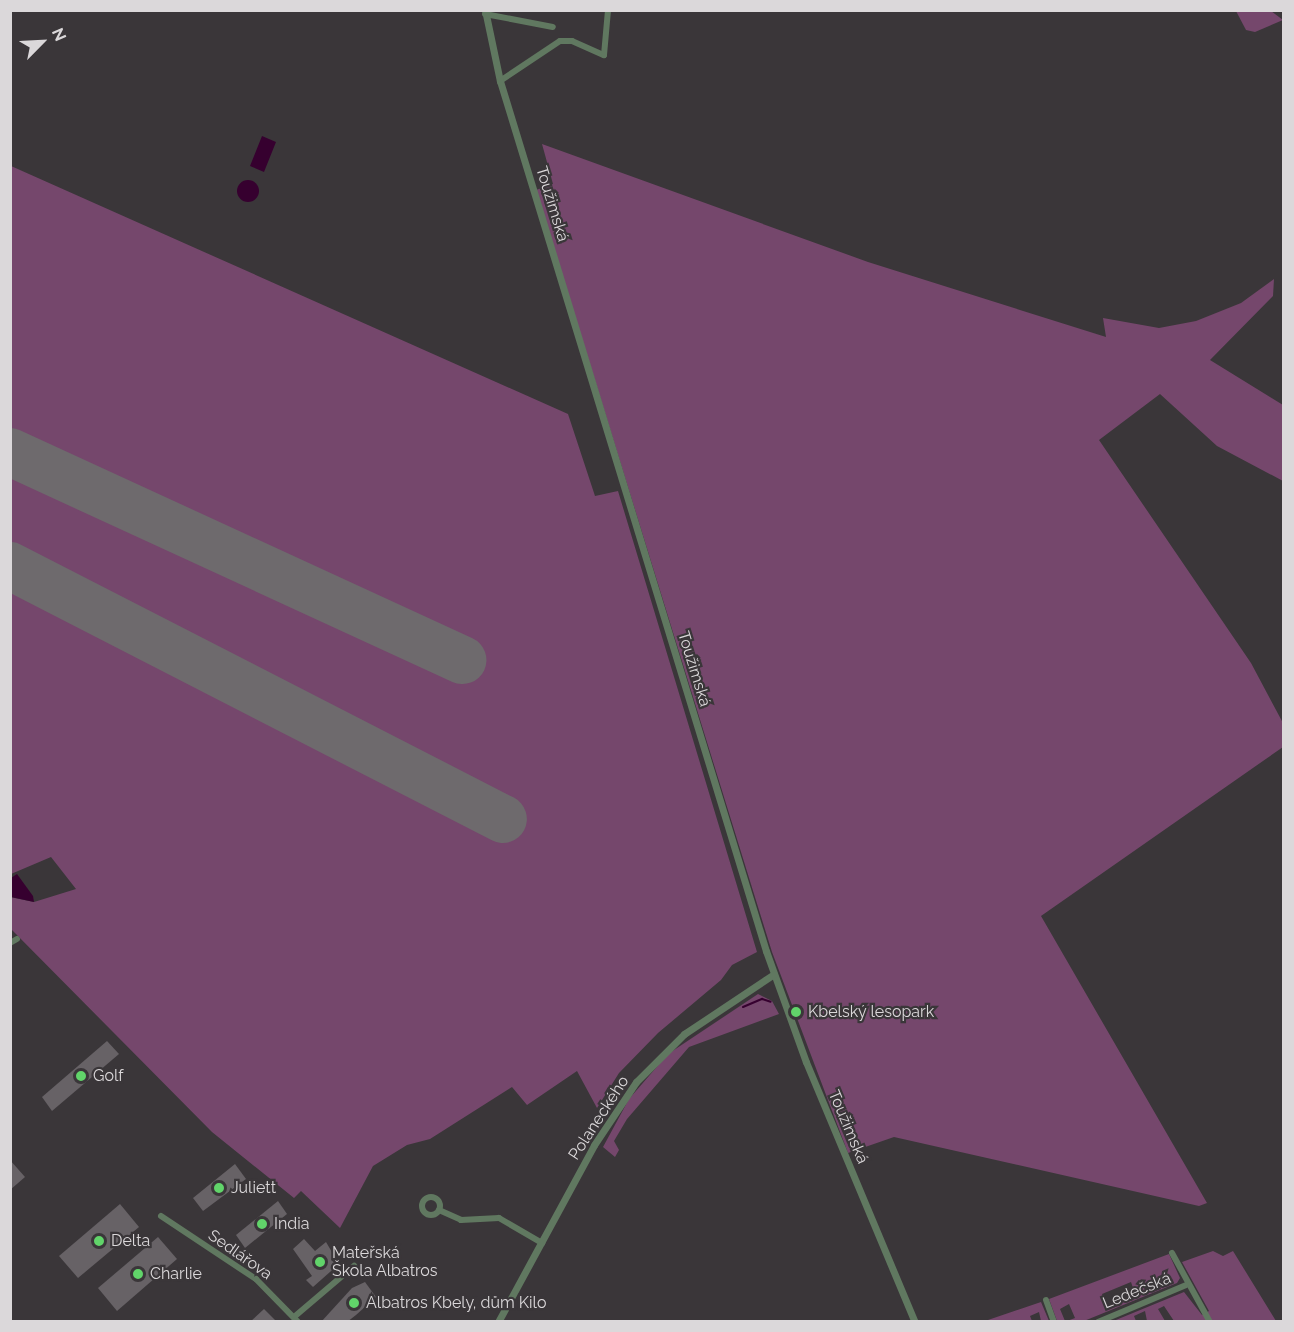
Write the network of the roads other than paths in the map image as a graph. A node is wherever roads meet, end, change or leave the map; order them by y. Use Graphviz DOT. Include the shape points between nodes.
graph roads {
  1 [pos="608,10"];
  2 [pos="485,12"];
  3 [pos="553,27"];
  4 [pos="500,81"];
  5 [pos="17,939"];
  6 [pos="10,943"];
  7 [pos="774,974"];
  8 [pos="439,1210"];
  9 [pos="161,1216"];
  10 [pos="542,1243"];
  11 [pos="1172,1253"];
  12 [pos="354,1266"];
  13 [pos="1186,1285"];
  14 [pos="1046,1300"];
  15 [pos="296,1319"];
  16 [pos="498,1322"];
  17 [pos="915,1322"];
  18 [pos="1054,1322"];
  19 [pos="1098,1322"];
  20 [pos="1210,1322"];
  1 -- 4 [label="street" via="604,55 572,41 560,41"];
  2 -- 3 [label="street"];
  2 -- 4 [label="street, Toužimská"];
  4 -- 7 [label="street, Toužimská"];
  5 -- 6 [label="street"];
  7 -- 10 [label="street, Polaneckého" via="706,1017 648,1069 611,1118"];
  7 -- 17 [label="street, Toužimská"];
  8 -- 10 [label="street" via="460,1220 499,1218"];
  9 -- 15 [label="street, Sedlářova" via="256,1279"];
  10 -- 16 [label="street, Polaneckého"];
  11 -- 13 [label="street"];
  12 -- 15 [label="street"];
  13 -- 19 [label="street, Ledečská"];
  13 -- 20 [label="street"];
  14 -- 18 [label="street"];
}
